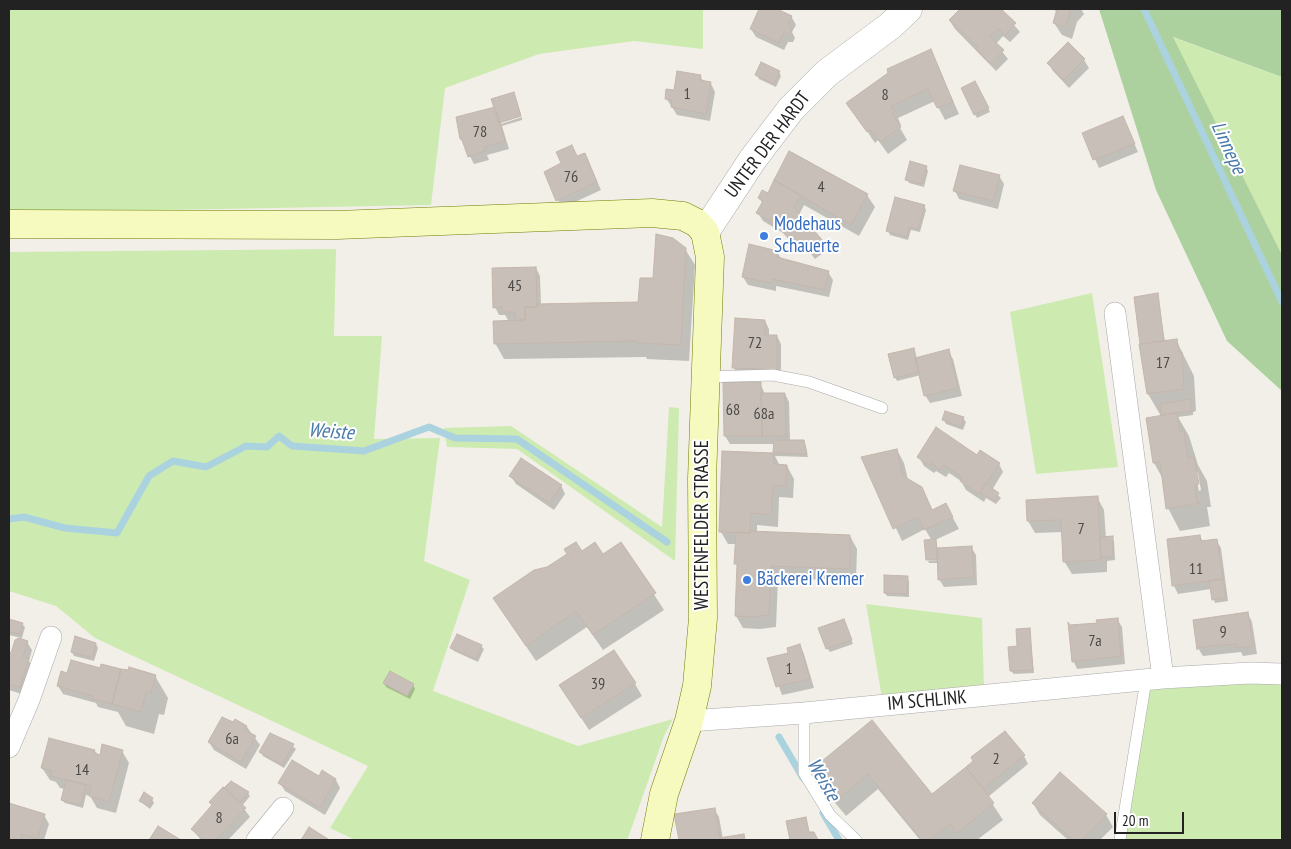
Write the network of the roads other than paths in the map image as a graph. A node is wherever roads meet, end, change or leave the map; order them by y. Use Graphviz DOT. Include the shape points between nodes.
graph roads {
  1 [pos="908,9"];
  2 [pos="9,224"];
  3 [pos="694,224"];
  4 [pos="1115,313"];
  5 [pos="705,377"];
  6 [pos="882,408"];
  7 [pos="50,637"];
  8 [pos="1282,674"];
  9 [pos="1154,679"];
  10 [pos="804,713"];
  11 [pos="689,721"];
  12 [pos="9,747"];
  13 [pos="283,808"];
  14 [pos="257,840"];
  15 [pos="654,840"];
  16 [pos="856,840"];
  17 [pos="1120,840"];
  1 -- 3 [label="street, UNTER DER HARDT" via="828,73 791,108 753,159"];
  2 -- 3 [label="main road" via="337,225 652,213"];
  3 -- 5 [label="main road, WESTENFELDER STRASSE" via="710,257"];
  4 -- 9 [label="street"];
  5 -- 6 [label="lane" via="773,375 809,382"];
  5 -- 11 [label="main road, WESTENFELDER STRASSE" via="703,618 697,686"];
  7 -- 12 [label="street"];
  8 -- 9 [label="street, IM SCHLINK"];
  9 -- 10 [label="street, IM SCHLINK"];
  9 -- 17 [label="lane"];
  10 -- 11 [label="street, IM SCHLINK"];
  10 -- 16 [label="lane" via="804,773 830,814"];
  11 -- 15 [label="main road, WESTENFELDER STRASSE" via="664,794"];
  13 -- 14 [label="street"];
}
